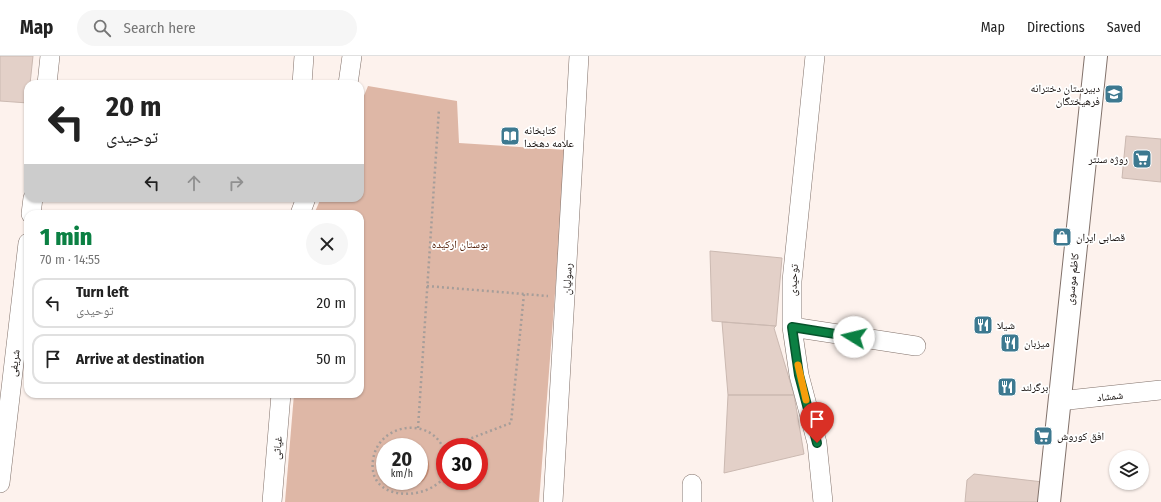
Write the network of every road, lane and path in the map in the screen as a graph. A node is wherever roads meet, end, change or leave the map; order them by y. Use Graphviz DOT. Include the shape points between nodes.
graph roads {
  1 [pos="50,56"];
  2 [pos="304,56"];
  3 [pos="352,56"];
  4 [pos="579,56"];
  5 [pos="815,56"];
  6 [pos="1096,56"];
  7 [pos="47,80"];
  8 [pos="302,80"];
  9 [pos="349,80"];
  10 [pos="439,109"];
  11 [pos="24,277"];
  12 [pos="427,286"];
  13 [pos="524,294"];
  14 [pos="566,298"];
  15 [pos="792,327"];
  16 [pos="916,346"];
  17 [pos="1161,390"];
  18 [pos="281,398"];
  19 [pos="1059,401"];
  20 [pos="418,428"];
  21 [pos="436,438"];
  22 [pos="471,438"];
  23 [pos="0,483"];
  24 [pos="387,494"];
  25 [pos="272,502"];
  26 [pos="553,502"];
  27 [pos="824,502"];
  28 [pos="1049,502"];
  1 -- 7 [label="street"];
  2 -- 8 [label="street"];
  3 -- 9 [label="street"];
  4 -- 14 [label="street, رسولیان"];
  5 -- 15 [label="street, توحیدی" via="792,281"];
  6 -- 19 [label="main road, کاظم موسوی"];
  10 -- 12 [label="path"];
  11 -- 23 [label="street, شریفی"];
  12 -- 13 [label="path"];
  12 -- 20 [label="path"];
  13 -- 14 [label="path"];
  13 -- 22 [label="path" via="511,423"];
  14 -- 26 [label="street, رسولیان"];
  15 -- 16 [label="street"];
  15 -- 27 [label="street, توحیدی" via="799,375 817,443"];
  17 -- 19 [label="street, شمشاد"];
  18 -- 25 [label="street, غیاثی"];
  19 -- 28 [label="main road, کاظم موسوی"];
  20 -- 21 [label="path"];
  20 -- 24 [label="path" via="405,427 393,431 383,438 376,448 374,474"];
}
